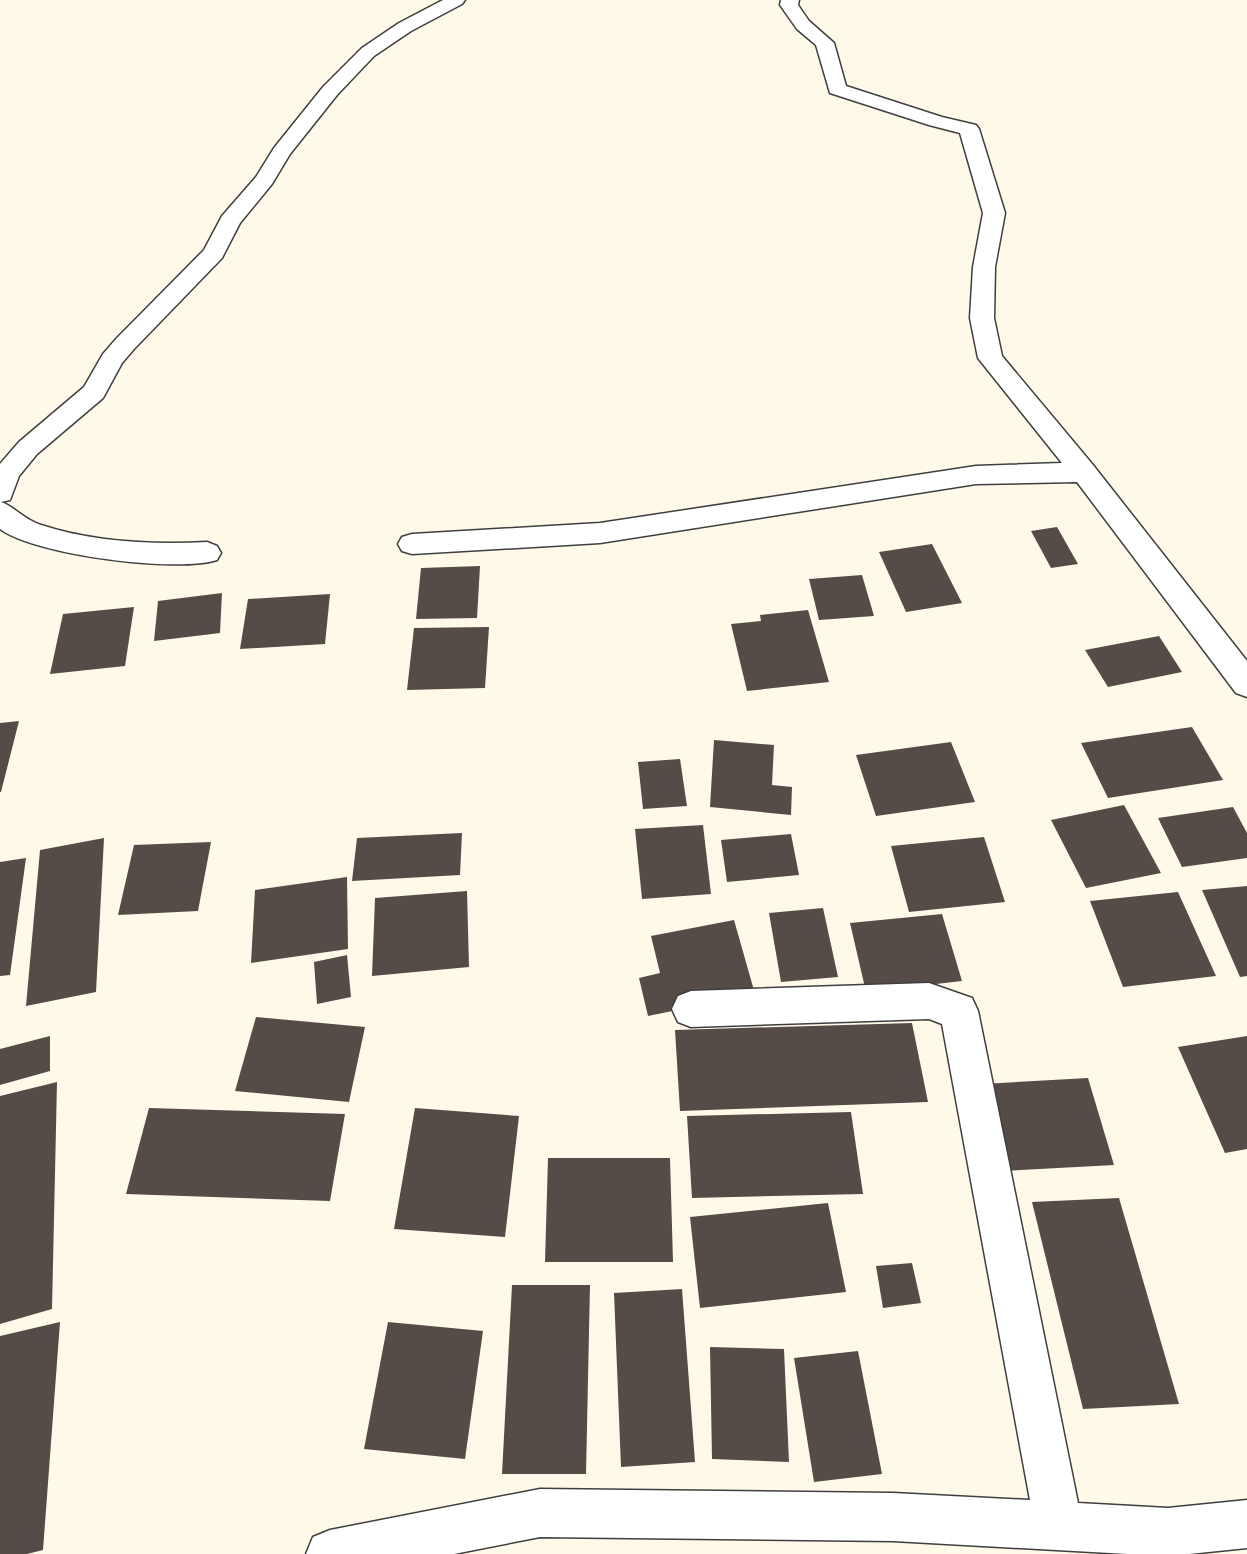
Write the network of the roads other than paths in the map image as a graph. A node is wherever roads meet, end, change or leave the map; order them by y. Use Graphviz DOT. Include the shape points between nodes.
graph roads {
  1 [pos="456,0"];
  2 [pos="790,0"];
  3 [pos="1084,472"];
  4 [pos="0,493"];
  5 [pos="0,512"];
  6 [pos="412,544"];
  7 [pos="207,553"];
  8 [pos="1247,684"];
  9 [pos="691,1009"];
  10 [pos="1247,1524"];
  11 [pos="1059,1526"];
  12 [pos="330,1554"];
  1 -- 4 [label="street" via="368,52 330,91 230,221 214,253 125,344 94,392 28,448 8,473"];
  2 -- 3 [label="street" via="789,5 803,25 825,43 837,89 969,129 994,213 984,267 982,318 990,358"];
  3 -- 6 [label="street" via="976,475 600,533"];
  3 -- 8 [label="street"];
  5 -- 7 [label="street" via="13,524 58,540 185,555"];
  9 -- 11 [label="street" via="929,1001 959,1011"];
  10 -- 11 [label="street" via="1168,1532"];
  11 -- 12 [label="street" via="893,1517 540,1513"];
}
